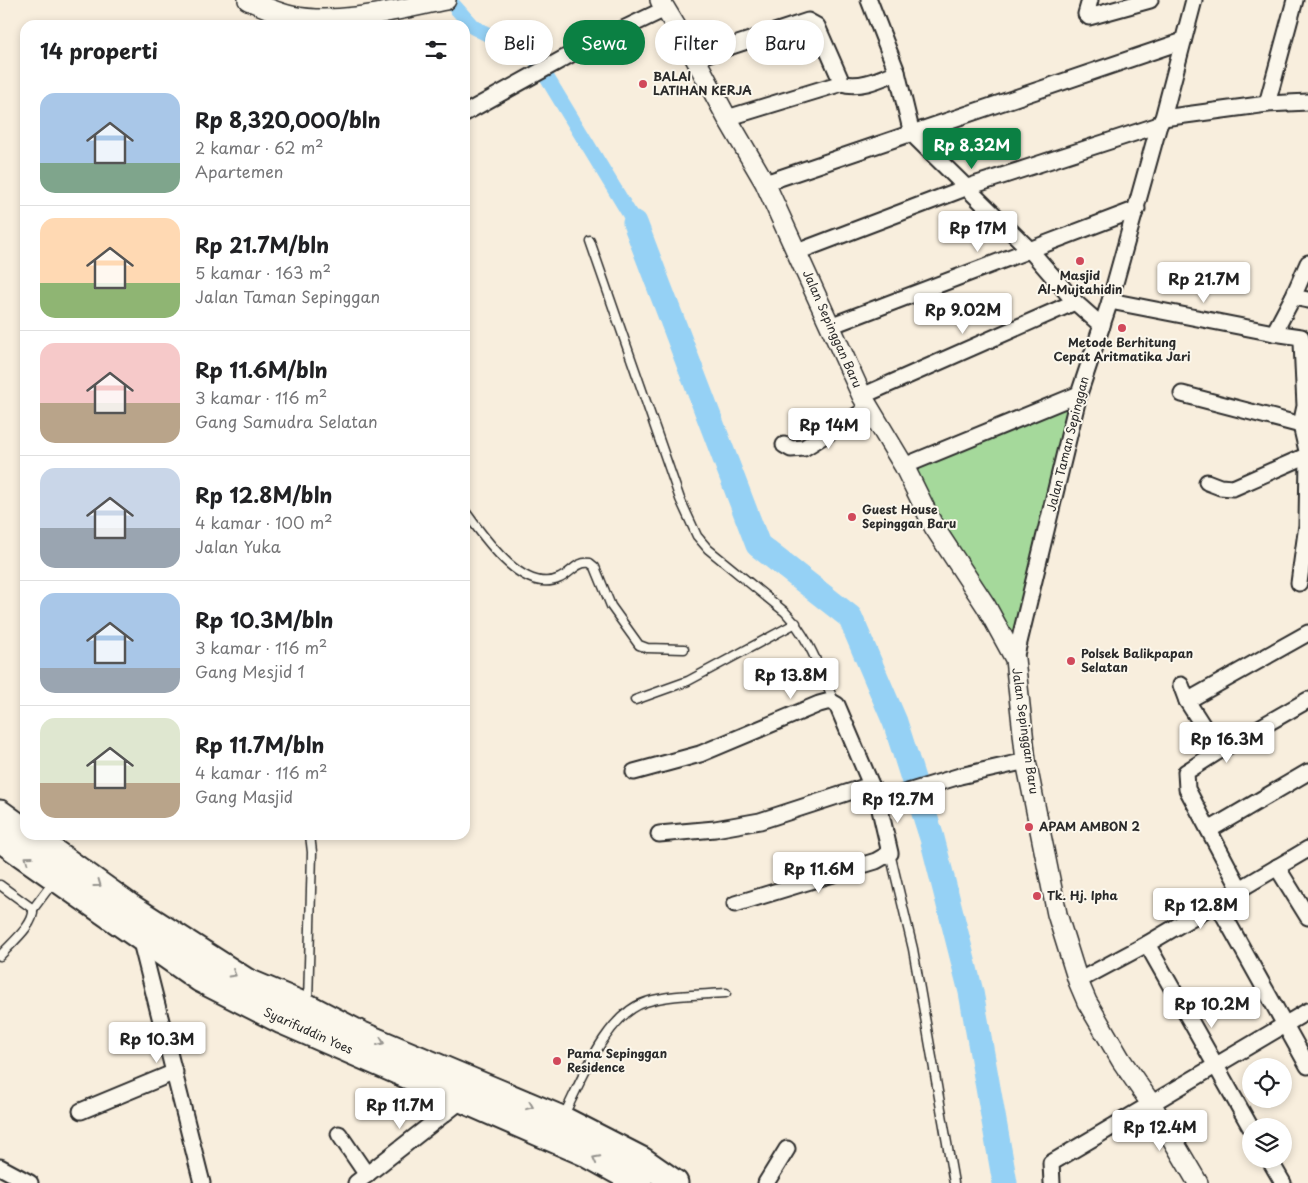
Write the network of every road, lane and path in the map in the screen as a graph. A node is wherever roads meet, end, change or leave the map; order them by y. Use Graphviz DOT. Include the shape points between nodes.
graph roads {
  1 [pos="248,0"];
  2 [pos="446,0"];
  3 [pos="869,0"];
  4 [pos="1090,0"];
  5 [pos="1150,0"];
  6 [pos="1194,0"];
  7 [pos="1295,0"];
  8 [pos="663,4"];
  9 [pos="673,20"];
  10 [pos="1182,41"];
  11 [pos="736,45"];
  12 [pos="700,65"];
  13 [pos="897,72"];
  14 [pos="842,83"];
  15 [pos="1308,102"];
  16 [pos="1267,104"];
  17 [pos="470,110"];
  18 [pos="727,118"];
  19 [pos="1161,121"];
  20 [pos="912,134"];
  21 [pos="765,183"];
  22 [pos="968,187"];
  23 [pos="1137,208"];
  24 [pos="590,241"];
  25 [pos="1030,250"];
  26 [pos="796,252"];
  27 [pos="1308,263"];
  28 [pos="1300,298"];
  29 [pos="1110,301"];
  30 [pos="1075,302"];
  31 [pos="830,326"];
  32 [pos="1102,326"];
  33 [pos="1274,333"];
  34 [pos="1079,394"];
  35 [pos="1182,394"];
  36 [pos="865,402"];
  37 [pos="1306,406"];
  38 [pos="1301,425"];
  39 [pos="784,445"];
  40 [pos="1308,455"];
  41 [pos="904,466"];
  42 [pos="1207,482"];
  43 [pos="470,517"];
  44 [pos="1299,583"];
  45 [pos="796,623"];
  46 [pos="1308,633"];
  47 [pos="684,649"];
  48 [pos="1015,659"];
  49 [pos="1181,685"];
  50 [pos="634,700"];
  51 [pos="1308,700"];
  52 [pos="1187,701"];
  53 [pos="834,702"];
  54 [pos="1219,751"];
  55 [pos="1026,761"];
  56 [pos="634,772"];
  57 [pos="1308,772"];
  58 [pos="871,785"];
  59 [pos="883,800"];
  60 [pos="0,813"];
  61 [pos="20,827"];
  62 [pos="1209,830"];
  63 [pos="659,834"];
  64 [pos="0,839"];
  65 [pos="34,840"];
  66 [pos="311,840"];
  67 [pos="1308,849"];
  68 [pos="890,854"];
  69 [pos="1276,866"];
  70 [pos="61,870"];
  71 [pos="0,885"];
  72 [pos="1240,889"];
  73 [pos="1217,903"];
  74 [pos="735,904"];
  75 [pos="34,909"];
  76 [pos="1308,917"];
  77 [pos="140,938"];
  78 [pos="1147,944"];
  79 [pos="0,956"];
  80 [pos="1078,981"];
  81 [pos="726,993"];
  82 [pos="308,1007"];
  83 [pos="1308,1011"];
  84 [pos="1285,1024"];
  85 [pos="1216,1066"];
  86 [pos="1308,1066"];
  87 [pos="175,1072"];
  88 [pos="462,1100"];
  89 [pos="1152,1105"];
  90 [pos="81,1111"];
  91 [pos="1245,1118"];
  92 [pos="562,1119"];
  93 [pos="339,1134"];
  94 [pos="787,1149"];
  95 [pos="0,1167"];
  96 [pos="1274,1168"];
  97 [pos="362,1179"];
  98 [pos="635,1182"];
  99 [pos="30,1183"];
  100 [pos="202,1183"];
  101 [pos="674,1183"];
  102 [pos="766,1183"];
  103 [pos="954,1183"];
  104 [pos="1052,1183"];
  105 [pos="1198,1183"];
  106 [pos="1283,1183"];
  1 -- 2 [label="street" via="291,16 322,19"];
  3 -- 13 [label="street"];
  4 -- 5 [label="street" via="1086,14 1089,17"];
  6 -- 10 [label="street, Jalan Taman Sepinggan"];
  7 -- 16 [label="street"];
  8 -- 9 [label="street, Jalan Sepinggan Baru"];
  8 -- 17 [label="street"];
  10 -- 19 [label="street, Jalan Taman Sepinggan"];
  10 -- 20 [label="street"];
  11 -- 14 [label="street" via="808,21 817,26"];
  12 -- 18 [label="street, Jalan Sepinggan Baru"];
  13 -- 14 [label="street" via="872,82"];
  13 -- 20 [label="street"];
  14 -- 18 [label="street"];
  15 -- 16 [label="street"];
  16 -- 19 [label="street"];
  18 -- 21 [label="street, Jalan Sepinggan Baru"];
  19 -- 22 [label="street"];
  19 -- 23 [label="street, Jalan Taman Sepinggan"];
  20 -- 21 [label="street"];
  20 -- 22 [label="street"];
  21 -- 26 [label="street, Jalan Sepinggan Baru"];
  22 -- 25 [label="street"];
  22 -- 26 [label="street"];
  23 -- 25 [label="street"];
  23 -- 29 [label="street, Jalan Taman Sepinggan"];
  24 -- 45 [label="lane" via="680,499 698,536 708,549"];
  25 -- 30 [label="street"];
  25 -- 31 [label="street"];
  26 -- 31 [label="street, Jalan Sepinggan Baru"];
  27 -- 28 [label="street"];
  28 -- 33 [label="street"];
  29 -- 32 [label="street, Jalan Taman Sepinggan"];
  29 -- 33 [label="street"];
  30 -- 32 [label="street"];
  30 -- 36 [label="street"];
  31 -- 36 [label="street, Jalan Sepinggan Baru"];
  32 -- 34 [label="street, Jalan Taman Sepinggan"];
  33 -- 37 [label="street" via="1301,337"];
  34 -- 41 [label="street"];
  34 -- 48 [label="street, Jalan Taman Sepinggan"];
  35 -- 38 [label="street"];
  36 -- 39 [label="street" via="804,448"];
  36 -- 41 [label="street, Jalan Sepinggan Baru"];
  37 -- 38 [label="street"];
  38 -- 40 [label="street"];
  40 -- 42 [label="street" via="1233,488"];
  40 -- 44 [label="street" via="1307,525"];
  41 -- 48 [label="street, Jalan Sepinggan Baru" via="934,527 986,606"];
  43 -- 47 [label="lane" via="506,563 525,576 546,582 560,578 580,564 590,563 596,567 611,606 639,645"];
  45 -- 50 [label="lane" via="688,681"];
  45 -- 53 [label="lane"];
  46 -- 52 [label="street"];
  48 -- 55 [label="street, Jalan Sepinggan Baru"];
  49 -- 52 [label="street"];
  51 -- 54 [label="street"];
  52 -- 54 [label="street"];
  53 -- 56 [label="street" via="819,704 700,754"];
  53 -- 58 [label="street"];
  54 -- 62 [label="street" via="1186,772 1187,789"];
  55 -- 59 [label="street" via="960,776"];
  55 -- 80 [label="street, Jalan Sepinggan Baru" via="1057,914"];
  57 -- 62 [label="street"];
  58 -- 59 [label="street"];
  58 -- 63 [label="street" via="760,821"];
  59 -- 68 [label="street"];
  60 -- 61 [label="highway"];
  62 -- 72 [label="street"];
  70 -- 64 [label="highway, Syarifuddin Yoes, one-way"];
  65 -- 70 [label="highway"];
  66 -- 82 [label="lane"];
  67 -- 69 [label="street"];
  68 -- 74 [label="street"];
  68 -- 103 [label="lane" via="913,949"];
  69 -- 72 [label="street"];
  69 -- 76 [label="street"];
  70 -- 75 [label="lane"];
  70 -- 77 [label="highway, Syarifuddin Yoes"];
  70 -- 82 [label="highway, one-way" via="246,981"];
  71 -- 75 [label="lane"];
  72 -- 73 [label="street"];
  73 -- 78 [label="street"];
  73 -- 84 [label="street"];
  75 -- 79 [label="lane" via="30,923"];
  77 -- 87 [label="street"];
  77 -- 88 [label="highway, Syarifuddin Yoes" via="200,979 282,1021"];
  78 -- 80 [label="street"];
  78 -- 85 [label="street"];
  80 -- 89 [label="street, Jalan Sepinggan Baru" via="1121,1060"];
  81 -- 92 [label="lane" via="663,998 644,1002 630,1010 618,1020 604,1040"];
  82 -- 92 [label="highway, one-way" via="360,1034"];
  83 -- 84 [label="street"];
  84 -- 85 [label="street"];
  84 -- 86 [label="street"];
  85 -- 89 [label="street"];
  85 -- 91 [label="street"];
  87 -- 90 [label="street"];
  87 -- 100 [label="street"];
  88 -- 97 [label="street"];
  98 -- 88 [label="highway, Syarifuddin Yoes, one-way" via="584,1153"];
  89 -- 104 [label="street" via="1051,1162"];
  89 -- 105 [label="street, Jalan Sepinggan Baru"];
  92 -- 101 [label="highway" via="642,1160"];
  93 -- 97 [label="street"];
  94 -- 102 [label="street"];
  95 -- 99 [label="street"];
  96 -- 106 [label="street"];
}
